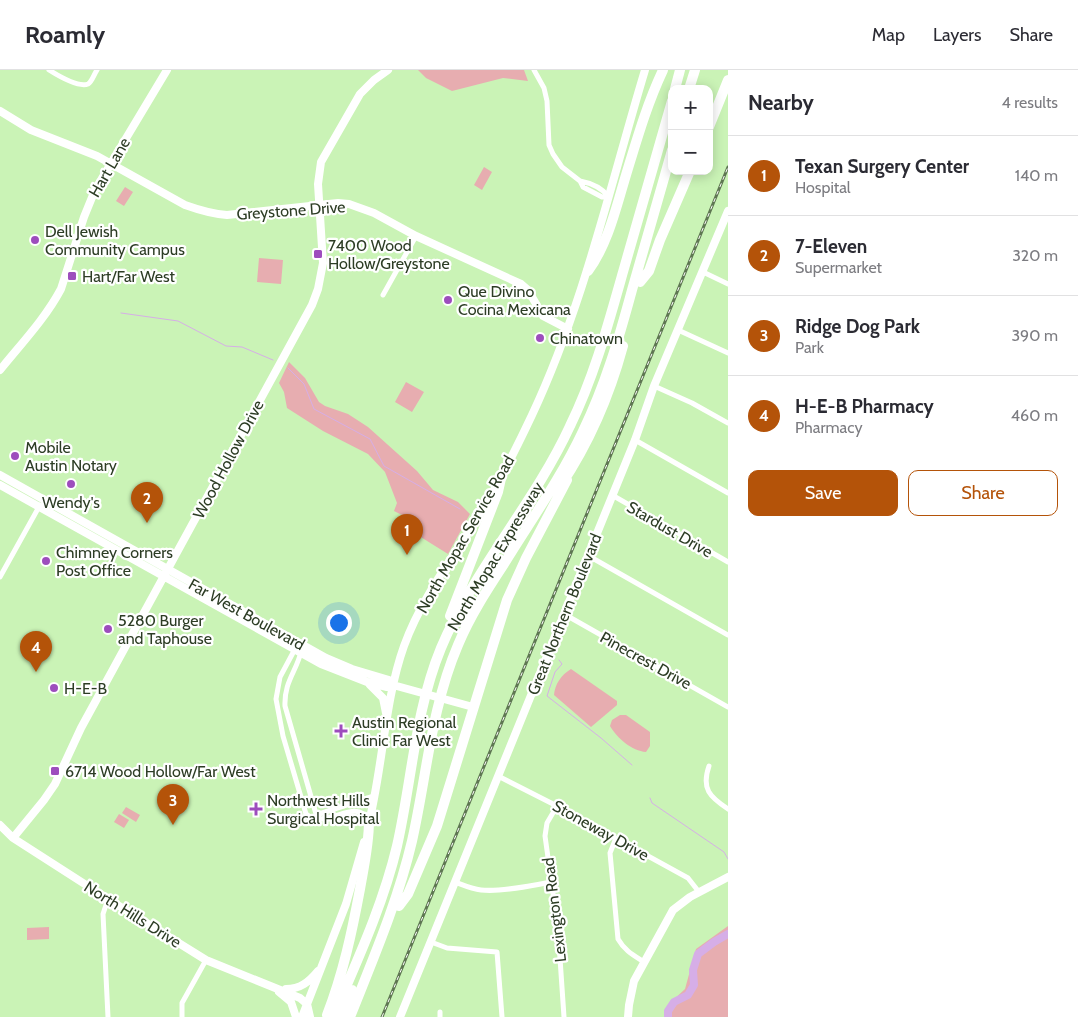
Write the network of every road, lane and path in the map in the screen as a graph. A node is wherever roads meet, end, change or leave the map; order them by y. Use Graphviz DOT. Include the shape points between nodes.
graph roads {
  1 [pos="49,70"];
  2 [pos="97,70"];
  3 [pos="388,70"];
  4 [pos="534,70"];
  5 [pos="645,70"];
  6 [pos="663,70"];
  7 [pos="680,70"];
  8 [pos="686,70"];
  9 [pos="694,70"];
  10 [pos="700,70"];
  11 [pos="164,71"];
  12 [pos="728,80"];
  13 [pos="676,85"];
  14 [pos="682,85"];
  15 [pos="690,85"];
  16 [pos="696,85"];
  17 [pos="0,111"];
  18 [pos="668,115"];
  19 [pos="713,117"];
  20 [pos="670,130"];
  21 [pos="111,164"];
  22 [pos="668,164"];
  23 [pos="671,175"];
  24 [pos="688,175"];
  25 [pos="610,197"];
  26 [pos="319,205"];
  27 [pos="728,214"];
  28 [pos="416,236"];
  29 [pos="588,272"];
  30 [pos="703,272"];
  31 [pos="640,282"];
  32 [pos="728,284"];
  33 [pos="383,295"];
  34 [pos="568,329"];
  35 [pos="678,330"];
  36 [pos="728,353"];
  37 [pos="0,370"];
  38 [pos="654,386"];
  39 [pos="728,423"];
  40 [pos="634,440"];
  41 [pos="571,470"];
  42 [pos="502,474"];
  43 [pos="0,476"];
  44 [pos="0,485"];
  45 [pos="728,493"];
  46 [pos="612,495"];
  47 [pos="41,504"];
  48 [pos="587,555"];
  49 [pos="728,562"];
  50 [pos="166,574"];
  51 [pos="0,577"];
  52 [pos="564,614"];
  53 [pos="728,635"];
  54 [pos="301,644"];
  55 [pos="441,649"];
  56 [pos="297,651"];
  57 [pos="367,682"];
  58 [pos="393,685"];
  59 [pos="469,706"];
  60 [pos="728,707"];
  61 [pos="387,721"];
  62 [pos="291,731"];
  63 [pos="283,736"];
  64 [pos="709,766"];
  65 [pos="498,776"];
  66 [pos="374,796"];
  67 [pos="411,804"];
  68 [pos="557,806"];
  69 [pos="728,809"];
  70 [pos="316,814"];
  71 [pos="312,819"];
  72 [pos="369,821"];
  73 [pos="0,824"];
  74 [pos="13,838"];
  75 [pos="616,838"];
  76 [pos="397,844"];
  77 [pos="728,877"];
  78 [pos="455,882"];
  79 [pos="551,882"];
  80 [pos="699,892"];
  81 [pos="108,899"];
  82 [pos="400,906"];
  83 [pos="431,942"];
  84 [pos="206,960"];
  85 [pos="644,962"];
  86 [pos="322,966"];
  87 [pos="274,988"];
  88 [pos="307,1004"];
  89 [pos="108,1017"];
  90 [pos="182,1017"];
  91 [pos="296,1017"];
  92 [pos="302,1017"];
  93 [pos="310,1017"];
  94 [pos="326,1017"];
  95 [pos="333,1017"];
  96 [pos="341,1017"];
  97 [pos="350,1017"];
  98 [pos="356,1017"];
  99 [pos="400,1017"];
  100 [pos="502,1017"];
  101 [pos="564,1017"];
  102 [pos="628,1017"];
  1 -- 2 [label="street" via="80,84 90,82"];
  3 -- 26 [label="street, Wood Hollow Drive" via="360,94 328,148 321,162"];
  4 -- 25 [label="street" via="547,101 550,149 562,167"];
  5 -- 25 [label="street, North Mopac Service Road"];
  6 -- 29 [label="highway" via="642,123 615,212"];
  7 -- 13 [label="highway"];
  8 -- 14 [label="highway"];
  9 -- 15 [label="highway"];
  10 -- 16 [label="highway"];
  11 -- 21 [label="street, Hart Lane"];
  12 -- 19 [label="highway"];
  17 -- 21 [label="street, Greystone Drive" via="31,130"];
  18 -- 55 [label="highway, North Mopac Expressway" via="604,338 581,404 558,451 469,593"];
  20 -- 67 [label="highway" via="594,386 562,455 474,596 450,643 427,714"];
  21 -- 26 [label="street, Greystone Drive" via="185,204 213,214"];
  21 -- 37 [label="street, Hart Lane" via="88,204 61,290 47,313"];
  22 -- 97 [label="highway" via="617,342 593,411 554,485 474,612 457,645 435,713 407,861"];
  23 -- 31 [label="highway, North Mopac Expressway"];
  24 -- 31 [label="highway" via="649,271"];
  25 -- 29 [label="street, North Mopac Service Road"];
  26 -- 28 [label="street, Greystone Drive" via="358,206"];
  26 -- 50 [label="street, Wood Hollow Drive" via="323,263 312,305"];
  27 -- 30 [label="street, Great Northern Boulevard"];
  28 -- 33 [label="street"];
  28 -- 34 [label="street, Greystone Drive" via="520,284 528,290 543,316"];
  29 -- 34 [label="street, North Mopac Service Road"];
  30 -- 32 [label="street"];
  30 -- 35 [label="street, Great Northern Boulevard"];
  31 -- 41 [label="highway, North Mopac Expressway" via="614,375 600,413"];
  34 -- 42 [label="street, North Mopac Service Road" via="533,412"];
  35 -- 36 [label="street"];
  35 -- 38 [label="street, Great Northern Boulevard"];
  38 -- 39 [label="street" via="692,402"];
  38 -- 40 [label="street, Great Northern Boulevard"];
  40 -- 45 [label="street"];
  40 -- 46 [label="street, Great Northern Boulevard"];
  41 -- 59 [label="highway" via="513,586"];
  41 -- 82 [label="highway, North Mopac Expressway" via="485,604 454,668 442,711 419,836"];
  42 -- 55 [label="highway"];
  42 -- 58 [label="street, North Mopac Service Road" via="419,612 403,647"];
  43 -- 47 [label="street, Far West Boulevard"];
  44 -- 47 [label="street, Far West Boulevard"];
  46 -- 48 [label="street, Great Northern Boulevard"];
  46 -- 49 [label="street, Stardust Drive"];
  47 -- 50 [label="street, Far West Boulevard"];
  47 -- 51 [label="street"];
  48 -- 52 [label="street, Great Northern Boulevard"];
  48 -- 53 [label="street"];
  50 -- 54 [label="street, Far West Boulevard"];
  50 -- 56 [label="street, Far West Boulevard"];
  50 -- 74 [label="street, Wood Hollow Drive" via="80,728 55,784"];
  52 -- 60 [label="street, Pinecrest Drive"];
  52 -- 65 [label="street, Great Northern Boulevard"];
  54 -- 56 [label="street"];
  54 -- 58 [label="street, Far West Boulevard" via="352,669 389,680"];
  55 -- 76 [label="highway, North Mopac Expressway" via="423,708"];
  56 -- 57 [label="street, Far West Boulevard"];
  56 -- 62 [label="street" via="285,697"];
  56 -- 63 [label="street" via="278,684 277,705"];
  57 -- 58 [label="street, Far West Boulevard" via="387,688"];
  57 -- 61 [label="street" via="383,698"];
  58 -- 59 [label="street, Far West Boulevard"];
  58 -- 61 [label="street, North Mopac Service Road"];
  59 -- 82 [label="highway" via="437,826"];
  61 -- 66 [label="street, North Mopac Service Road"];
  62 -- 63 [label="street"];
  62 -- 70 [label="street"];
  63 -- 71 [label="street" via="306,814"];
  64 -- 69 [label="street" via="706,787 709,795"];
  65 -- 68 [label="street, Stoneway Drive"];
  65 -- 78 [label="street, Great Northern Boulevard"];
  66 -- 70 [label="street"];
  66 -- 72 [label="street, North Mopac Service Road"];
  67 -- 76 [label="highway"];
  67 -- 96 [label="highway" via="406,835 387,902"];
  68 -- 75 [label="street, Stoneway Drive"];
  68 -- 79 [label="street, Lexington Road" via="545,829"];
  70 -- 71 [label="street"];
  71 -- 72 [label="street" via="321,820 358,811"];
  72 -- 86 [label="street, North Mopac Service Road" via="346,904"];
  72 -- 94 [label="highway" via="365,863 346,958"];
  73 -- 74 [label="street, North Hills Drive"];
  74 -- 81 [label="street, North Hills Drive"];
  75 -- 80 [label="street, Stoneway Drive" via="688,878"];
  75 -- 85 [label="street" via="610,853 618,939 629,954"];
  76 -- 95 [label="highway, North Mopac Expressway" via="378,908"];
  77 -- 80 [label="street"];
  78 -- 79 [label="street" via="482,890"];
  78 -- 83 [label="street, Great Northern Boulevard"];
  79 -- 101 [label="street, Lexington Road"];
  80 -- 85 [label="street" via="673,910"];
  81 -- 84 [label="street, North Hills Drive"];
  81 -- 89 [label="street" via="102,914"];
  82 -- 98 [label="highway, North Mopac Expressway"];
  83 -- 99 [label="street, Great Northern Boulevard"];
  83 -- 100 [label="street" via="447,948 497,952"];
  84 -- 87 [label="street, North Hills Drive"];
  84 -- 90 [label="street" via="182,1003"];
  85 -- 102 [label="street" via="632,990"];
  86 -- 87 [label="street" via="301,986"];
  86 -- 88 [label="street, North Mopac Service Road"];
  87 -- 88 [label="street, North Hills Drive" via="294,994"];
  87 -- 91 [label="street, North Hills Drive" via="291,1002"];
  88 -- 92 [label="street, North Mopac Service Road"];
  88 -- 93 [label="street"];
}
